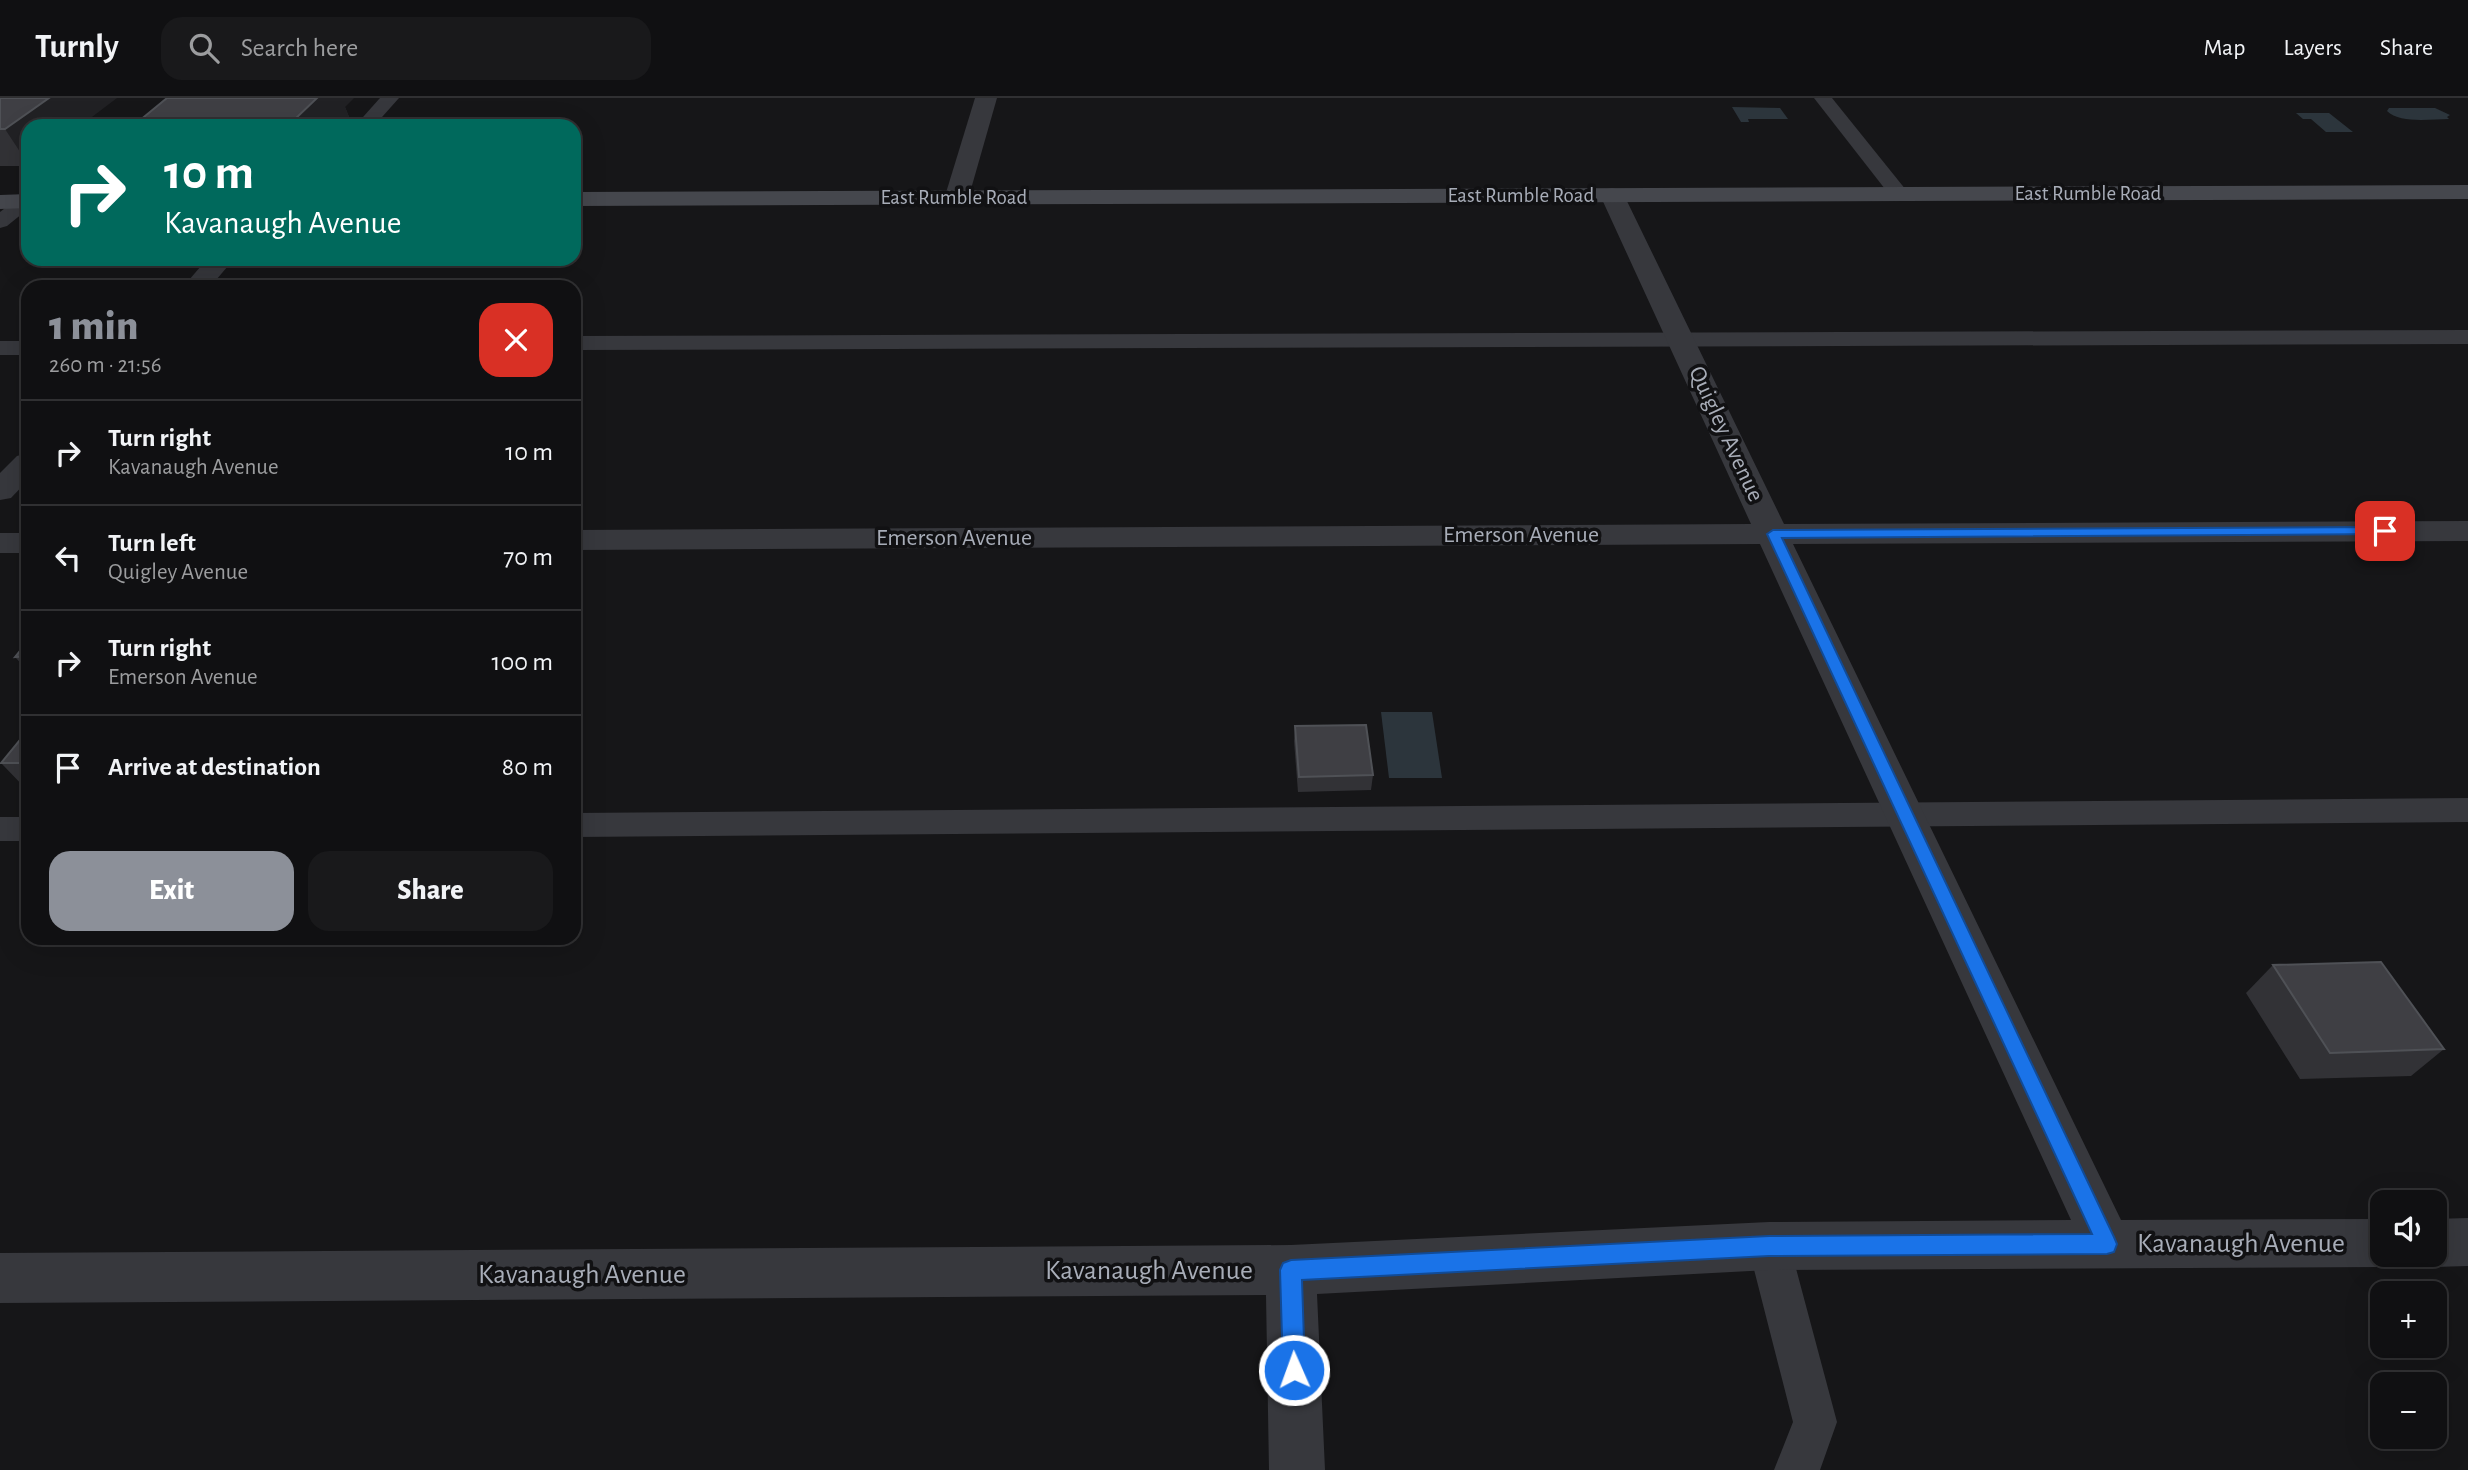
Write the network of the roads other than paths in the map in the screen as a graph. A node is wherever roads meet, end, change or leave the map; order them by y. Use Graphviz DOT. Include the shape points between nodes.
graph roads {
  1 [pos="390,98"];
  2 [pos="986,98"];
  3 [pos="1823,98"];
  4 [pos="370,119"];
  5 [pos="2468,192"];
  6 [pos="1899,194"];
  7 [pos="1612,195"];
  8 [pos="957,196"];
  9 [pos="581,199"];
  10 [pos="0,202"];
  11 [pos="21,202"];
  12 [pos="21,206"];
  13 [pos="0,222"];
  14 [pos="214,266"];
  15 [pos="202,280"];
  16 [pos="2468,337"];
  17 [pos="1681,340"];
  18 [pos="581,343"];
  19 [pos="0,348"];
  20 [pos="21,348"];
  21 [pos="21,469"];
  22 [pos="0,491"];
  23 [pos="2468,531"];
  24 [pos="1773,534"];
  25 [pos="581,540"];
  26 [pos="0,543"];
  27 [pos="21,543"];
  28 [pos="2468,810"];
  29 [pos="1906,816"];
  30 [pos="581,825"];
  31 [pos="0,829"];
  32 [pos="21,829"];
  33 [pos="2447,1242"];
  34 [pos="2468,1242"];
  35 [pos="2370,1243"];
  36 [pos="2107,1244"];
  37 [pos="1769,1246"];
  38 [pos="1291,1270"];
  39 [pos="0,1279"];
  40 [pos="1297,1470"];
  41 [pos="1797,1470"];
  1 -- 4 [label="lane"];
  2 -- 8 [label="street"];
  3 -- 6 [label="lane"];
  5 -- 6 [label="street, East Rumble Road"];
  6 -- 7 [label="street, East Rumble Road"];
  7 -- 8 [label="street, East Rumble Road"];
  7 -- 17 [label="street, Quigley Avenue"];
  8 -- 9 [label="street, East Rumble Road"];
  10 -- 11 [label="street"];
  12 -- 13 [label="lane"];
  14 -- 15 [label="street"];
  16 -- 17 [label="lane"];
  17 -- 18 [label="lane"];
  17 -- 24 [label="street, Quigley Avenue"];
  19 -- 20 [label="lane"];
  21 -- 22 [label="street"];
  23 -- 24 [label="street, Emerson Avenue"];
  24 -- 25 [label="street, Emerson Avenue"];
  24 -- 29 [label="street, Quigley Avenue"];
  26 -- 27 [label="street"];
  28 -- 29 [label="lane"];
  29 -- 30 [label="lane"];
  29 -- 36 [label="street, Quigley Avenue"];
  31 -- 32 [label="lane"];
  33 -- 34 [label="street"];
  35 -- 36 [label="street, Kavanaugh Avenue"];
  36 -- 37 [label="street, Kavanaugh Avenue"];
  37 -- 38 [label="street, Kavanaugh Avenue"];
  37 -- 41 [label="lane" via="1815,1422"];
  38 -- 39 [label="street, Kavanaugh Avenue"];
  38 -- 40 [label="street"];
}
